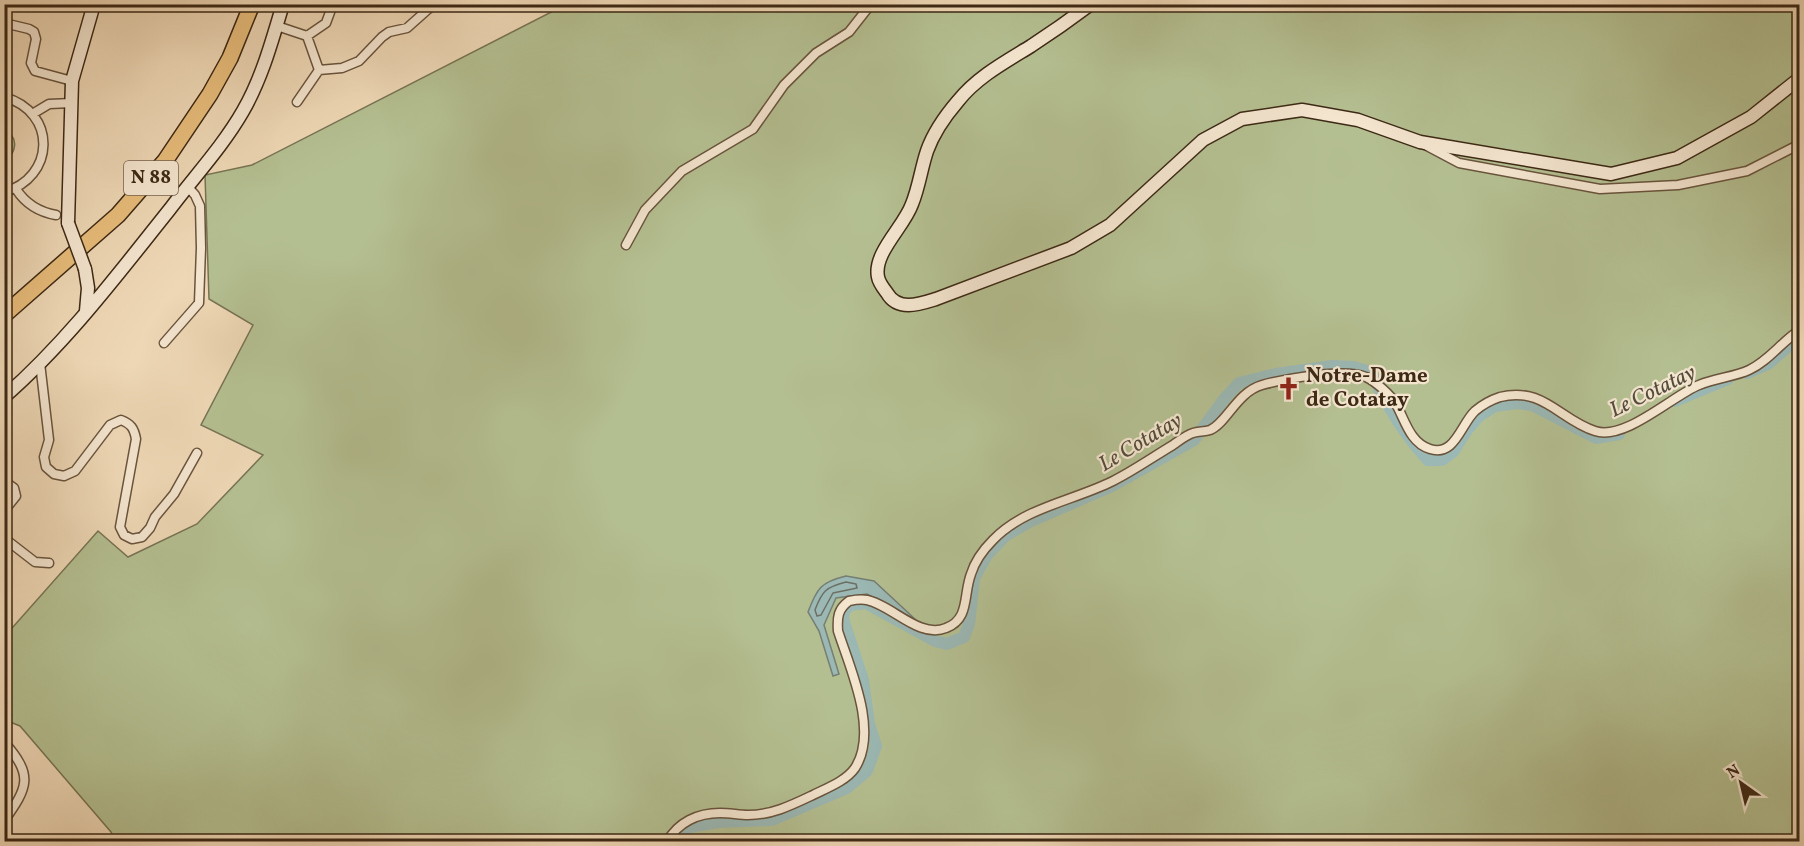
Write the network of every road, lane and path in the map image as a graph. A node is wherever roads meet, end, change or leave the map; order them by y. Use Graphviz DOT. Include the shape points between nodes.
graph roads {
  1 [pos="94,4"];
  2 [pos="243,4"];
  3 [pos="252,4"];
  4 [pos="283,4"];
  5 [pos="333,4"];
  6 [pos="434,4"];
  7 [pos="871,4"];
  8 [pos="1091,4"];
  9 [pos="4,22"];
  10 [pos="277,26"];
  11 [pos="307,36"];
  12 [pos="319,70"];
  13 [pos="1800,78"];
  14 [pos="72,81"];
  15 [pos="4,97"];
  16 [pos="297,102"];
  17 [pos="72,103"];
  18 [pos="34,113"];
  19 [pos="1420,142"];
  20 [pos="1800,144"];
  21 [pos="188,186"];
  22 [pos="16,189"];
  23 [pos="4,192"];
  24 [pos="56,215"];
  25 [pos="626,245"];
  26 [pos="86,271"];
  27 [pos="116,275"];
  28 [pos="4,304"];
  29 [pos="86,311"];
  30 [pos="4,315"];
  31 [pos="1800,330"];
  32 [pos="164,343"];
  33 [pos="40,363"];
  34 [pos="4,397"];
  35 [pos="197,453"];
  36 [pos="4,481"];
  37 [pos="4,511"];
  38 [pos="4,538"];
  39 [pos="49,563"];
  40 [pos="4,742"];
  41 [pos="4,822"];
  42 [pos="667,842"];
  1 -- 14 [label="street"];
  2 -- 28 [label="highway, N 88" via="208,80 144,173 109,212"];
  3 -- 30 [label="highway, N 88" via="230,58 165,161 118,215"];
  4 -- 10 [label="street"];
  5 -- 11 [label="street" via="326,23"];
  6 -- 12 [label="street" via="407,27 382,37 359,62"];
  7 -- 25 [label="street" via="849,32 816,53 791,77 753,129 682,171 645,210"];
  8 -- 19 [label="street" via="978,80 941,125 927,150 907,217 879,259 878,278 895,302 907,306 927,302 1071,248 1110,225 1203,140 1242,119 1302,110 1358,120"];
  9 -- 14 [label="street" via="34,32 31,63 35,71"];
  10 -- 11 [label="street"];
  10 -- 21 [label="street" via="242,113"];
  11 -- 12 [label="street"];
  12 -- 16 [label="street"];
  13 -- 19 [label="street" via="1751,117 1677,158 1611,174"];
  14 -- 17 [label="street"];
  15 -- 18 [label="street"];
  17 -- 18 [label="street" via="49,105"];
  17 -- 26 [label="street, bridge" via="68,223"];
  18 -- 22 [label="street" via="43,132 42,156 32,175"];
  19 -- 20 [label="street" via="1460,164 1600,189 1678,185 1747,171"];
  21 -- 27 [label="street"];
  21 -- 32 [label="street" via="200,206 199,303"];
  22 -- 23 [label="street"];
  22 -- 24 [label="street" via="28,204"];
  26 -- 27 [label="street" via="104,281"];
  26 -- 29 [label="street"];
  27 -- 29 [label="street"];
  29 -- 33 [label="street"];
  31 -- 42 [label="street" via="1750,369 1684,391 1633,425 1614,432 1596,432 1568,419 1543,400 1519,395 1490,401 1472,414 1455,442 1444,449 1431,450 1414,440 1396,405 1366,377 1344,374 1258,386 1244,394 1214,428 1193,433 1114,480 1032,514 1004,531 992,541 970,574 962,618 956,624 938,631 917,626 867,600 849,601 839,611 837,623 864,726 863,748 854,770 824,790 777,811 700,815 677,828"];
  33 -- 34 [label="street"];
  33 -- 35 [label="street" via="49,440 46,467 54,474 64,476 75,471 110,425 121,420 134,430 136,439 120,527 124,535 132,539 142,537 174,494"];
  36 -- 37 [label="street" via="14,488 16,496"];
  38 -- 39 [label="street" via="35,562"];
  40 -- 41 [label="street" via="23,768 25,780 23,794"];
}
